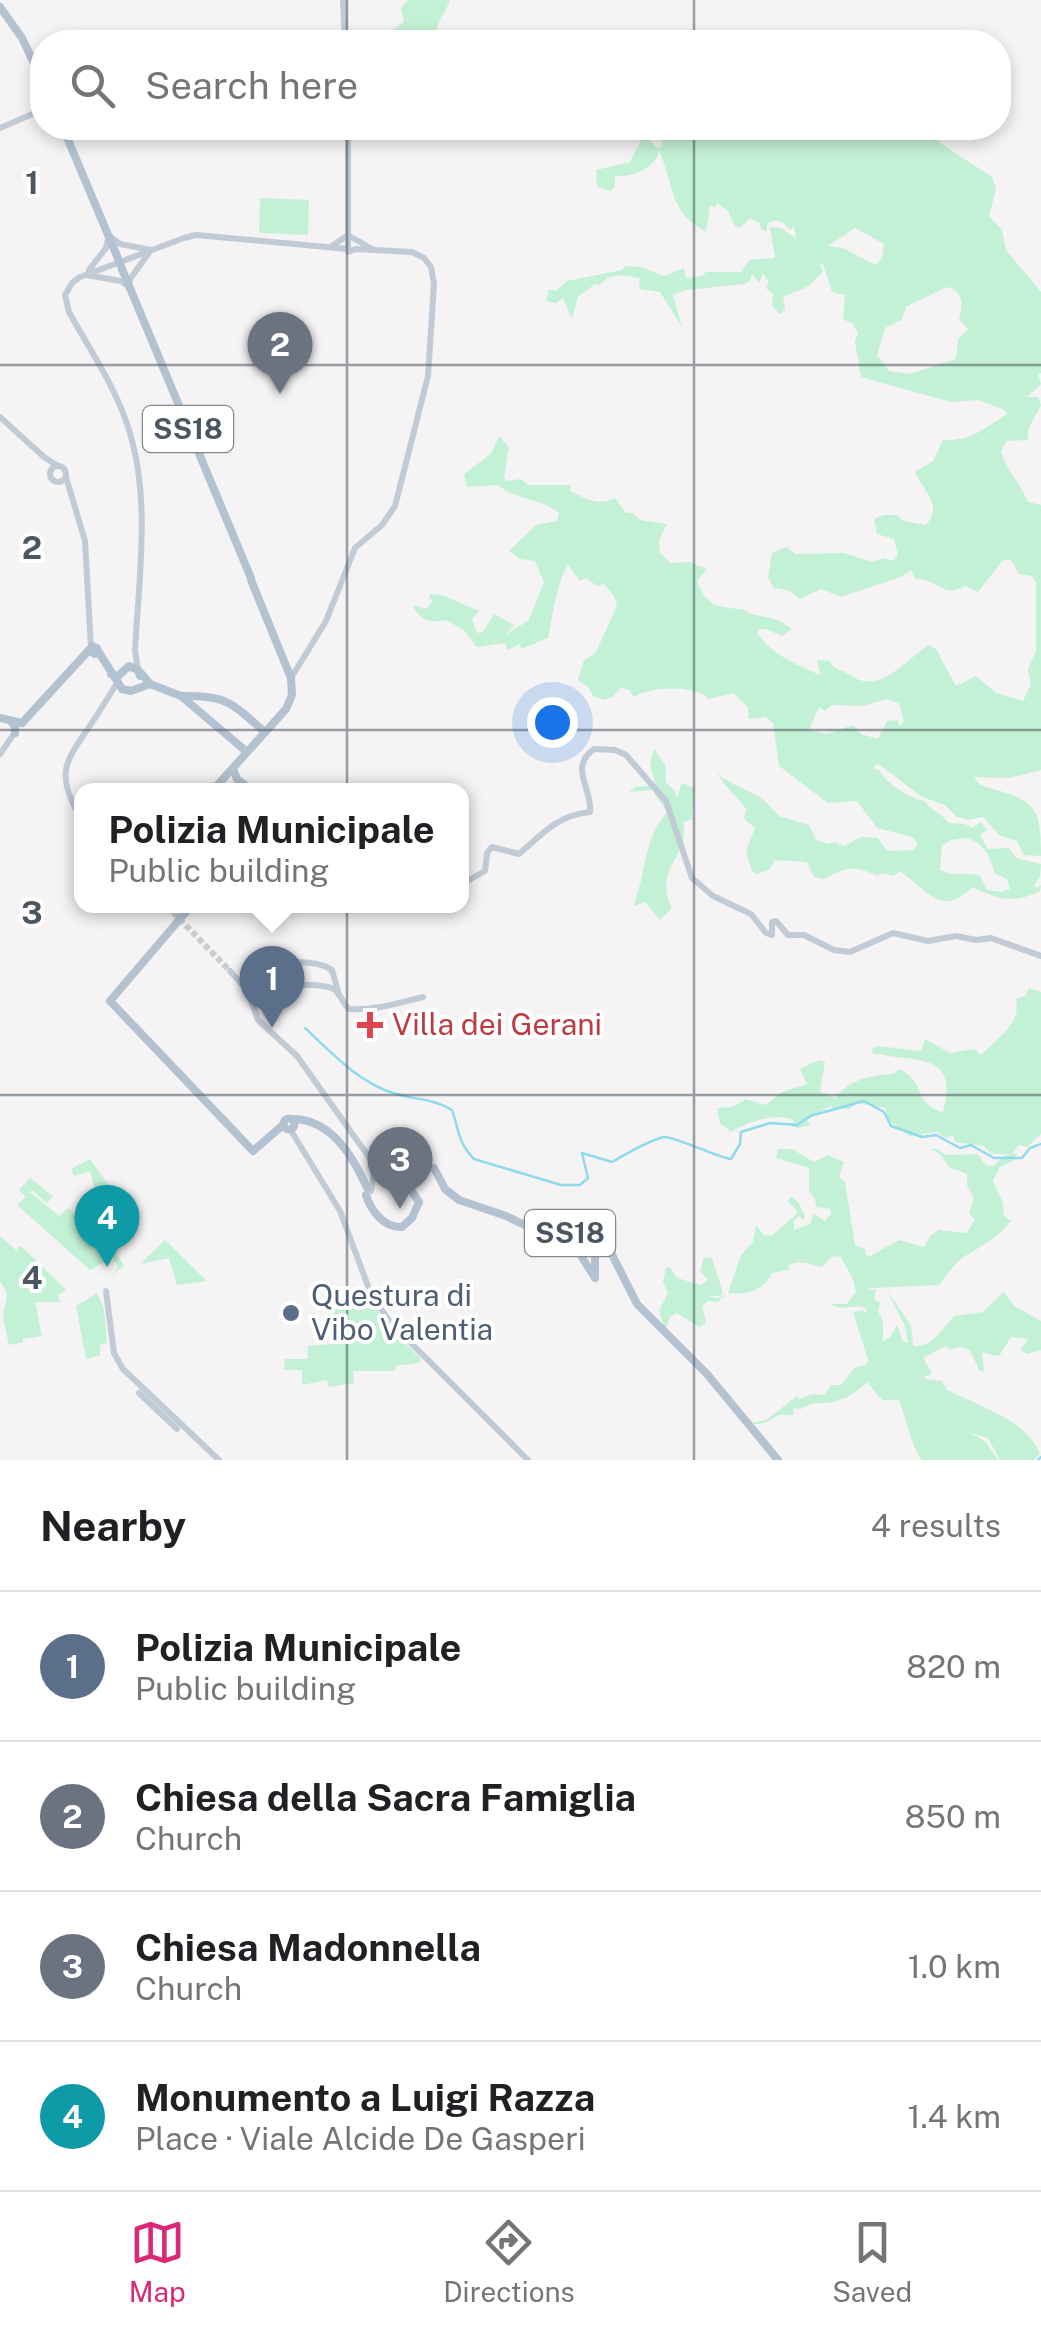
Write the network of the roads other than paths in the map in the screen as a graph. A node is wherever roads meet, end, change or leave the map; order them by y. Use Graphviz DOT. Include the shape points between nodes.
graph roads {
  1 [pos="343,0"];
  2 [pos="0,8"];
  3 [pos="344,30"];
  4 [pos="30,55"];
  5 [pos="30,115"];
  6 [pos="0,128"];
  7 [pos="67,140"];
  8 [pos="348,140"];
  9 [pos="107,234"];
  10 [pos="350,246"];
  11 [pos="333,247"];
  12 [pos="151,250"];
  13 [pos="374,250"];
  14 [pos="118,259"];
  15 [pos="85,274"];
  16 [pos="130,288"];
  17 [pos="0,417"];
  18 [pos="44,457"];
  19 [pos="58,466"];
  20 [pos="50,472"];
  21 [pos="66,478"];
  22 [pos="57,482"];
  23 [pos="69,492"];
  24 [pos="134,650"];
  25 [pos="92,651"];
  26 [pos="124,669"];
  27 [pos="139,671"];
  28 [pos="110,674"];
  29 [pos="291,678"];
  30 [pos="117,683"];
  31 [pos="150,684"];
  32 [pos="136,690"];
  33 [pos="181,696"];
  34 [pos="12,720"];
  35 [pos="265,732"];
  36 [pos="14,734"];
  37 [pos="246,752"];
  38 [pos="0,754"];
  39 [pos="236,765"];
  40 [pos="219,783"];
  41 [pos="242,783"];
  42 [pos="74,805"];
  43 [pos="469,880"];
  44 [pos="186,913"];
  45 [pos="271,950"];
  46 [pos="1041,956"];
  47 [pos="230,972"];
  48 [pos="334,986"];
  49 [pos="251,991"];
  50 [pos="423,997"];
  51 [pos="289,1124"];
  52 [pos="368,1189"];
  53 [pos="215,1460"];
  54 [pos="528,1460"];
  55 [pos="778,1460"];
  1 -- 3 [label="street"];
  2 -- 4 [label="main road"];
  5 -- 6 [label="street"];
  7 -- 9 [label="main road, SS18"];
  8 -- 10 [label="street"];
  9 -- 12 [label="street"];
  9 -- 14 [label="main road, SS18"];
  9 -- 15 [label="street" via="106,248"];
  10 -- 11 [label="street"];
  10 -- 11 [label="street"];
  10 -- 13 [label="street"];
  10 -- 13 [label="street" via="357,239"];
  11 -- 12 [label="street" via="196,235"];
  12 -- 14 [label="street"];
  12 -- 16 [label="street"];
  13 -- 29 [label="street" via="412,252 431,267 428,376 395,506 354,548 326,621"];
  14 -- 15 [label="street"];
  14 -- 16 [label="main road, SS18, bridge"];
  15 -- 16 [label="street" via="122,280"];
  15 -- 24 [label="street" via="72,283 65,302 124,415 139,478"];
  16 -- 29 [label="main road, SS18"];
  17 -- 18 [label="street"];
  18 -- 19 [label="street"];
  18 -- 20 [label="street"];
  19 -- 20 [label="street"];
  19 -- 21 [label="street"];
  20 -- 22 [label="street"];
  21 -- 22 [label="street"];
  21 -- 23 [label="street"];
  22 -- 23 [label="street"];
  23 -- 25 [label="street" via="85,541"];
  24 -- 26 [label="street"];
  24 -- 27 [label="street"];
  25 -- 28 [label="main road"];
  25 -- 34 [label="main road" via="28,714"];
  26 -- 27 [label="main road"];
  26 -- 28 [label="main road"];
  26 -- 30 [label="main road"];
  27 -- 31 [label="main road"];
  27 -- 32 [label="main road"];
  28 -- 30 [label="main road"];
  29 -- 35 [label="main road" via="289,704"];
  30 -- 32 [label="main road"];
  30 -- 42 [label="street" via="66,767"];
  31 -- 32 [label="main road"];
  31 -- 33 [label="main road"];
  33 -- 35 [label="main road" via="227,700"];
  33 -- 37 [label="main road"];
  34 -- 36 [label="main road"];
  35 -- 37 [label="main road"];
  36 -- 38 [label="street"];
  37 -- 39 [label="main road"];
  39 -- 40 [label="main road"];
  39 -- 41 [label="main road" via="233,772"];
  43 -- 46 [label="street" via="485,871 492,848 519,854 548,827 590,812 583,762 594,749 615,750 666,801 692,878 751,914 769,935 776,922 788,935 808,936 840,952 894,933 928,941 993,938"];
  44 -- 51 [label="main road" via="110,1001 253,1151"];
  45 -- 48 [label="street" via="290,963 326,965"];
  47 -- 49 [label="street"];
  48 -- 49 [label="street"];
  48 -- 50 [label="street" via="349,1010"];
  49 -- 52 [label="street" via="258,1020 297,1056 371,1160"];
  51 -- 52 [label="main road, SS18" via="308,1121 340,1141"];
  51 -- 54 [label="street" via="340,1212 371,1294 390,1322"];
  52 -- 55 [label="main road, SS18" via="372,1210 395,1228 407,1224 419,1202 408,1175 434,1168 458,1200 576,1250 595,1278 595,1243 567,1229 596,1230 637,1304"];
  53 -- 53 [label="street" via="122,1369 105,1292 111,1355 138,1393"];
}
